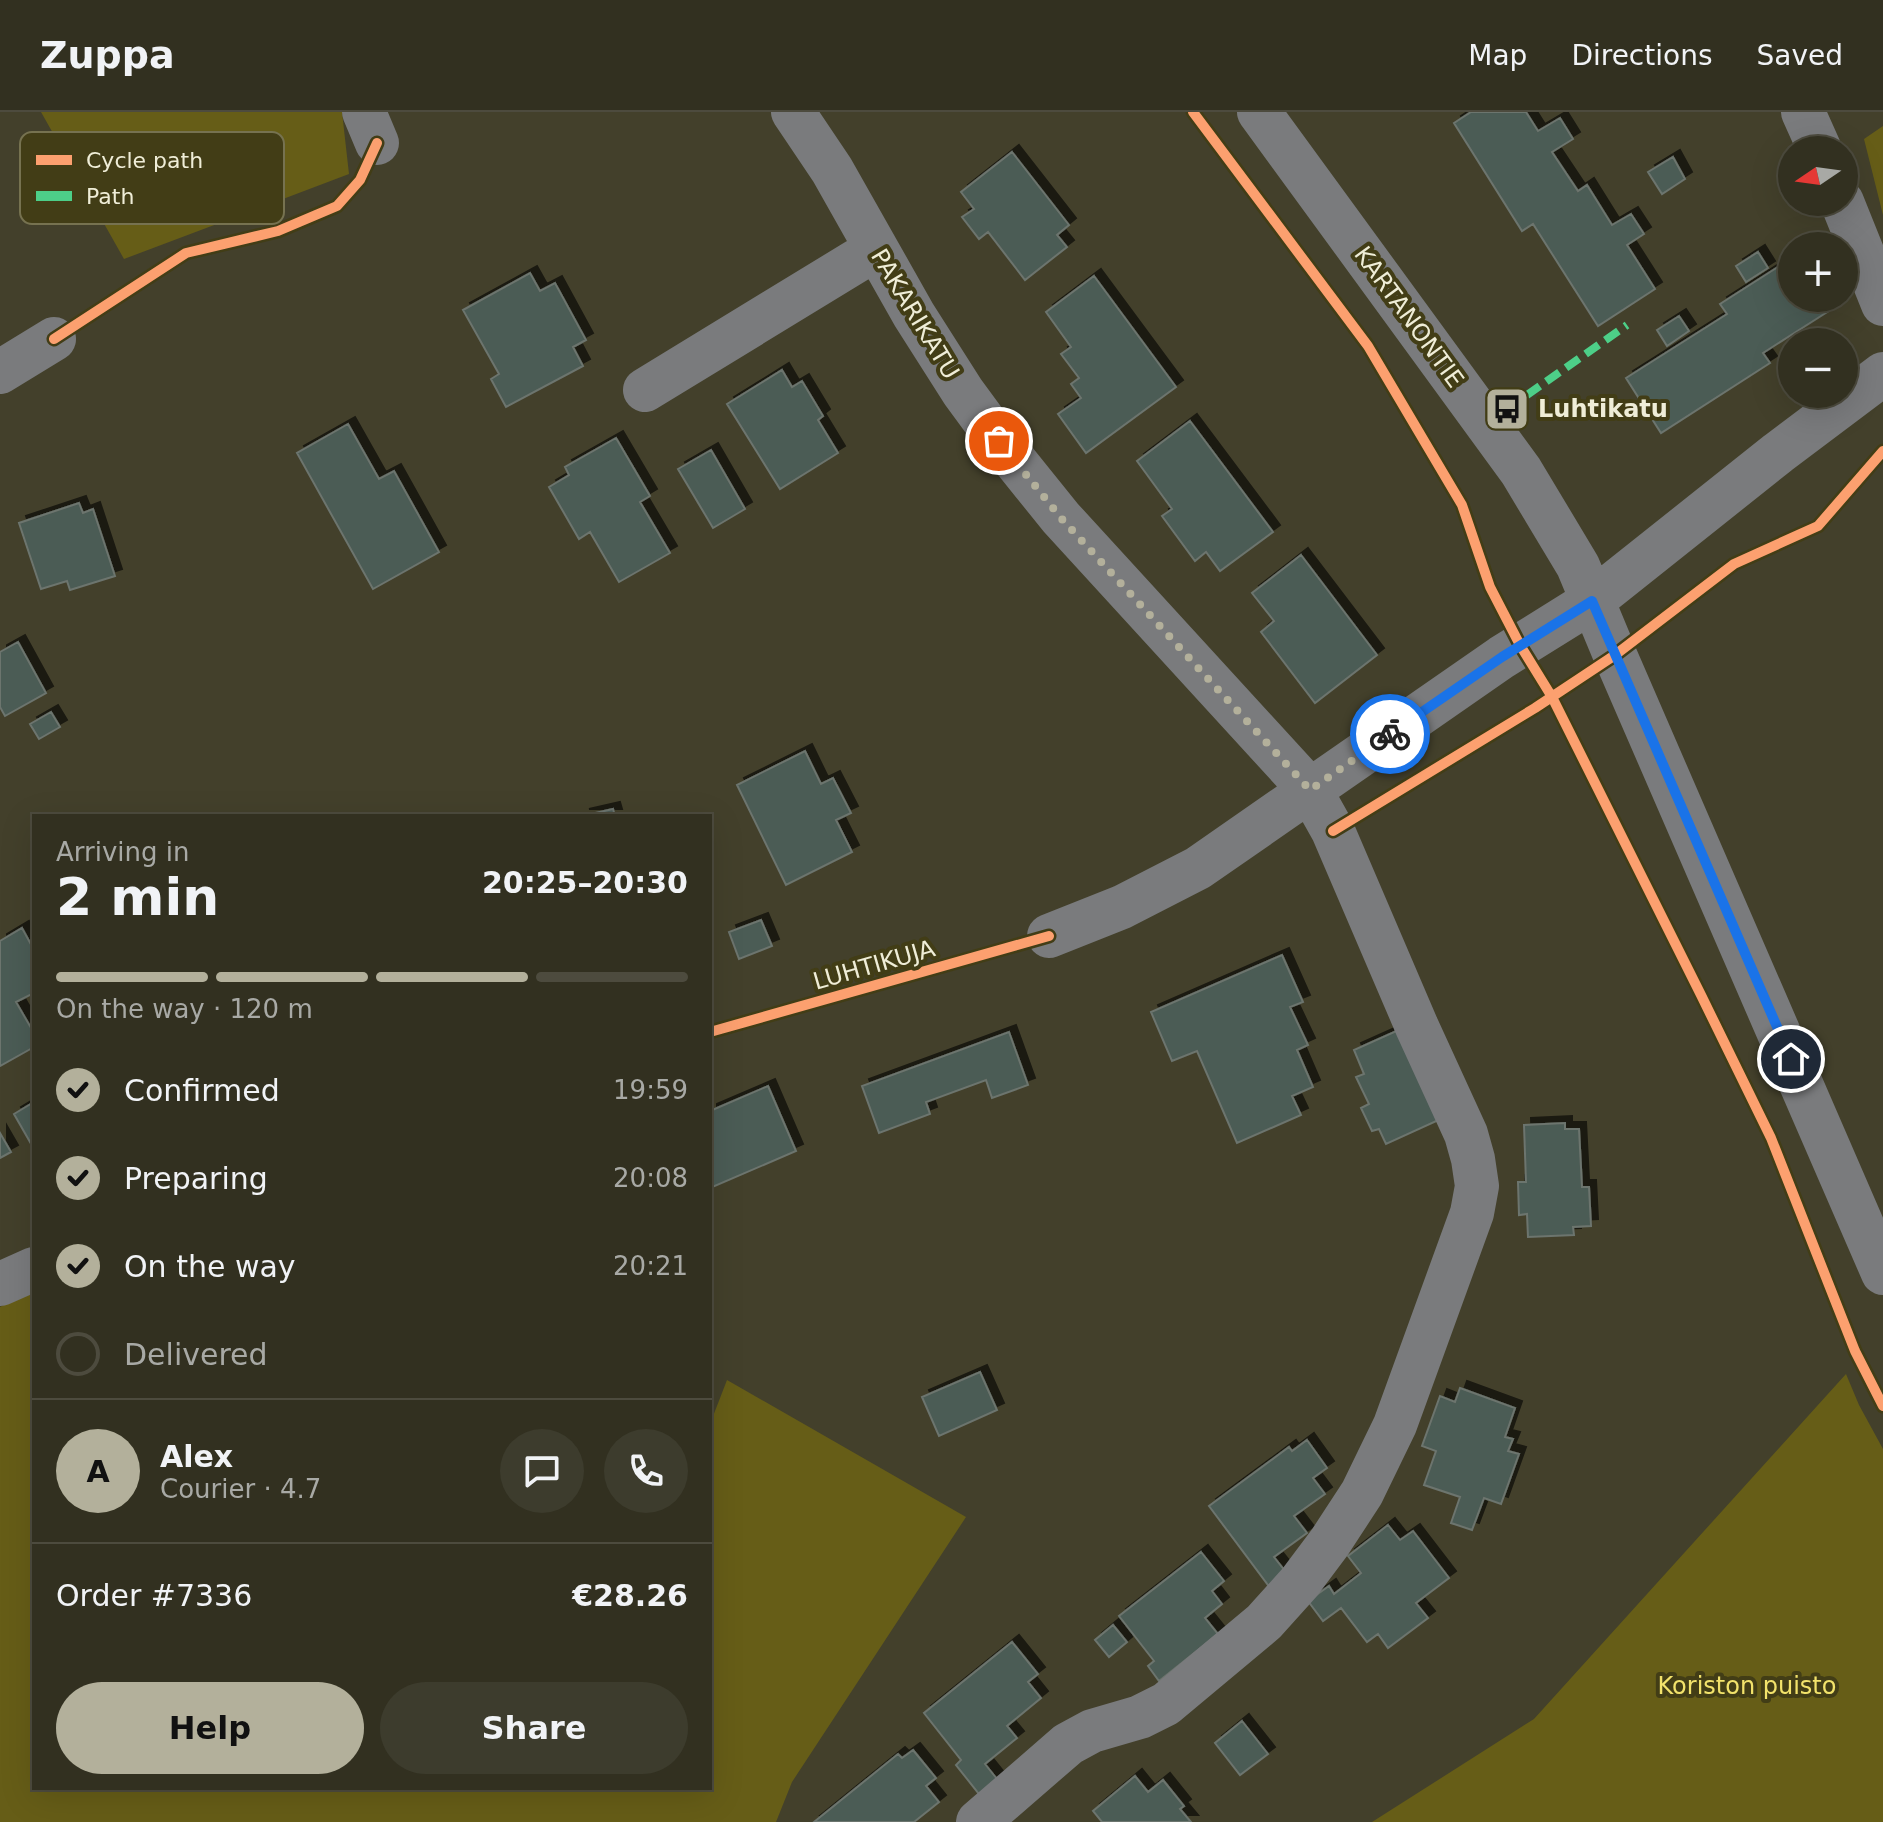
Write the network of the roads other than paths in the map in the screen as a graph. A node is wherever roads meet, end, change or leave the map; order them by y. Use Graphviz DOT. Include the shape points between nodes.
graph roads {
  1 [pos="793,112"];
  2 [pos="1259,112"];
  3 [pos="1803,112"];
  4 [pos="1814,136"];
  5 [pos="1848,216"];
  6 [pos="876,249"];
  7 [pos="1883,304"];
  8 [pos="54,339"];
  9 [pos="0,372"];
  10 [pos="1883,374"];
  11 [pos="645,390"];
  12 [pos="1592,601"];
  13 [pos="1310,790"];
  14 [pos="1049,936"];
  15 [pos="32,1270"];
  16 [pos="1883,1273"];
  17 [pos="0,1284"];
  18 [pos="978,1822"];
  1 -- 6 [label="street, PAKARIKATU"];
  2 -- 12 [label="street, KARTANONTIE" via="1521,471 1578,566"];
  3 -- 4 [label="street"];
  5 -- 7 [label="street"];
  6 -- 11 [label="street"];
  6 -- 13 [label="street, PAKARIKATU" via="963,392 1061,518"];
  8 -- 9 [label="street"];
  10 -- 12 [label="street"];
  12 -- 13 [label="street"];
  12 -- 16 [label="street, KARTANONTIE"];
  13 -- 14 [label="street" via="1198,868"];
  13 -- 18 [label="street, PAKARIKATU" via="1333,831 1466,1134 1477,1186 1472,1213 1395,1425 1362,1493 1300,1582 1264,1622 1166,1704 1068,1744"];
  15 -- 17 [label="street"];
}
